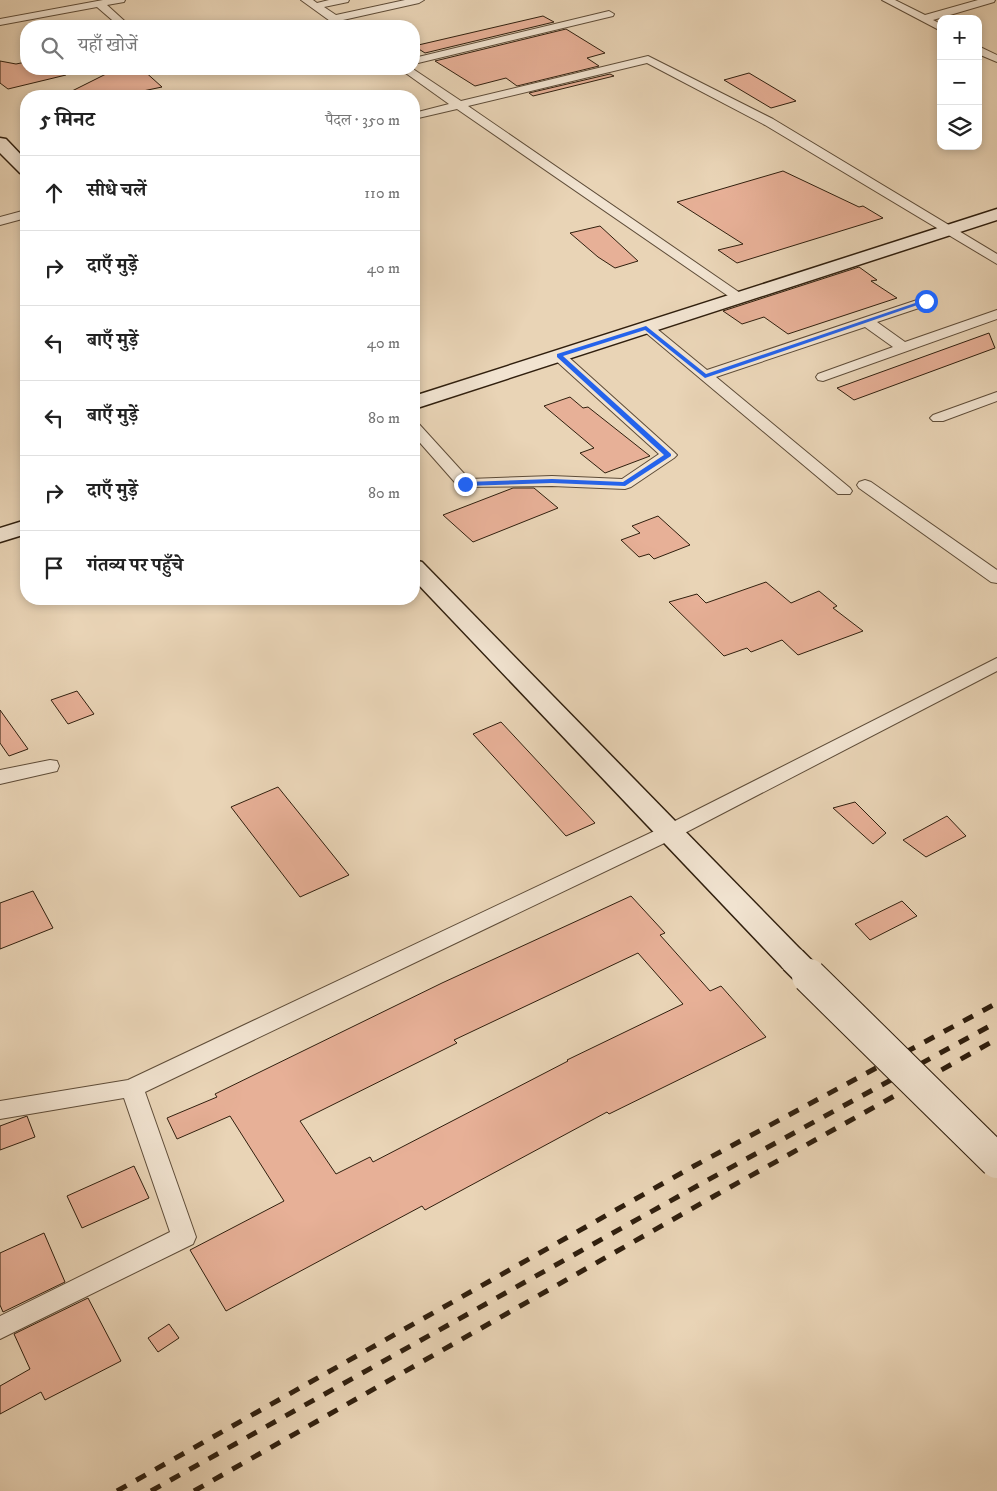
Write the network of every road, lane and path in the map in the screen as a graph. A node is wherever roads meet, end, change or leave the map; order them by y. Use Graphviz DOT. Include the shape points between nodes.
graph roads {
  1 [pos="120,0"];
  2 [pos="344,0"];
  3 [pos="419,0"];
  4 [pos="888,0"];
  5 [pos="990,0"];
  6 [pos="310,3"];
  7 [pos="99,4"];
  8 [pos="609,14"];
  9 [pos="334,19"];
  10 [pos="923,19"];
  11 [pos="118,20"];
  12 [pos="0,22"];
  13 [pos="937,26"];
  14 [pos="982,51"];
  15 [pos="420,60"];
  16 [pos="997,60"];
  17 [pos="415,75"];
  18 [pos="459,105"];
  19 [pos="420,115"];
  20 [pos="0,143"];
  21 [pos="20,163"];
  22 [pos="997,214"];
  23 [pos="20,216"];
  24 [pos="0,221"];
  25 [pos="949,230"];
  26 [pos="997,260"];
  27 [pos="739,297"];
  28 [pos="926,301"];
  29 [pos="997,314"];
  30 [pos="866,321"];
  31 [pos="646,327"];
  32 [pos="904,348"];
  33 [pos="559,356"];
  34 [pos="705,376"];
  35 [pos="823,377"];
  36 [pos="997,396"];
  37 [pos="420,401"];
  38 [pos="938,418"];
  39 [pos="420,434"];
  40 [pos="865,484"];
  41 [pos="844,491"];
  42 [pos="20,528"];
  43 [pos="0,535"];
  44 [pos="420,573"];
  45 [pos="997,578"];
  46 [pos="997,664"];
  47 [pos="50,766"];
  48 [pos="0,777"];
  49 [pos="670,832"];
  50 [pos="132,1088"];
  51 [pos="0,1110"];
  52 [pos="997,1161"];
  53 [pos="0,1328"];
  1 -- 7 [label="street"];
  2 -- 6 [label="street"];
  3 -- 9 [label="street"];
  4 -- 10 [label="street"];
  5 -- 10 [label="street"];
  6 -- 9 [label="street"];
  7 -- 11 [label="street"];
  7 -- 12 [label="street"];
  8 -- 15 [label="street"];
  10 -- 13 [label="street"];
  14 -- 16 [label="street"];
  17 -- 18 [label="street"];
  18 -- 19 [label="street"];
  18 -- 25 [label="street" via="648,58 770,122"];
  18 -- 27 [label="street"];
  20 -- 21 [label="street"];
  22 -- 25 [label="street"];
  23 -- 24 [label="street"];
  25 -- 26 [label="street"];
  25 -- 27 [label="street"];
  27 -- 31 [label="street"];
  28 -- 30 [label="street"];
  29 -- 32 [label="street"];
  30 -- 32 [label="street"];
  30 -- 34 [label="street"];
  31 -- 33 [label="street"];
  31 -- 34 [label="street"];
  32 -- 35 [label="street"];
  33 -- 37 [label="street"];
  33 -- 39 [label="street" via="669,455 625,484 552,481 465,484"];
  34 -- 41 [label="street"];
  36 -- 38 [label="street"];
  40 -- 45 [label="street"];
  42 -- 43 [label="street"];
  44 -- 49 [label="street"];
  46 -- 49 [label="street"];
  47 -- 48 [label="street"];
  49 -- 50 [label="street"];
  49 -- 52 [label="street, bridge" via="793,960"];
  50 -- 51 [label="street"];
  50 -- 53 [label="street" via="184,1237"];
}
